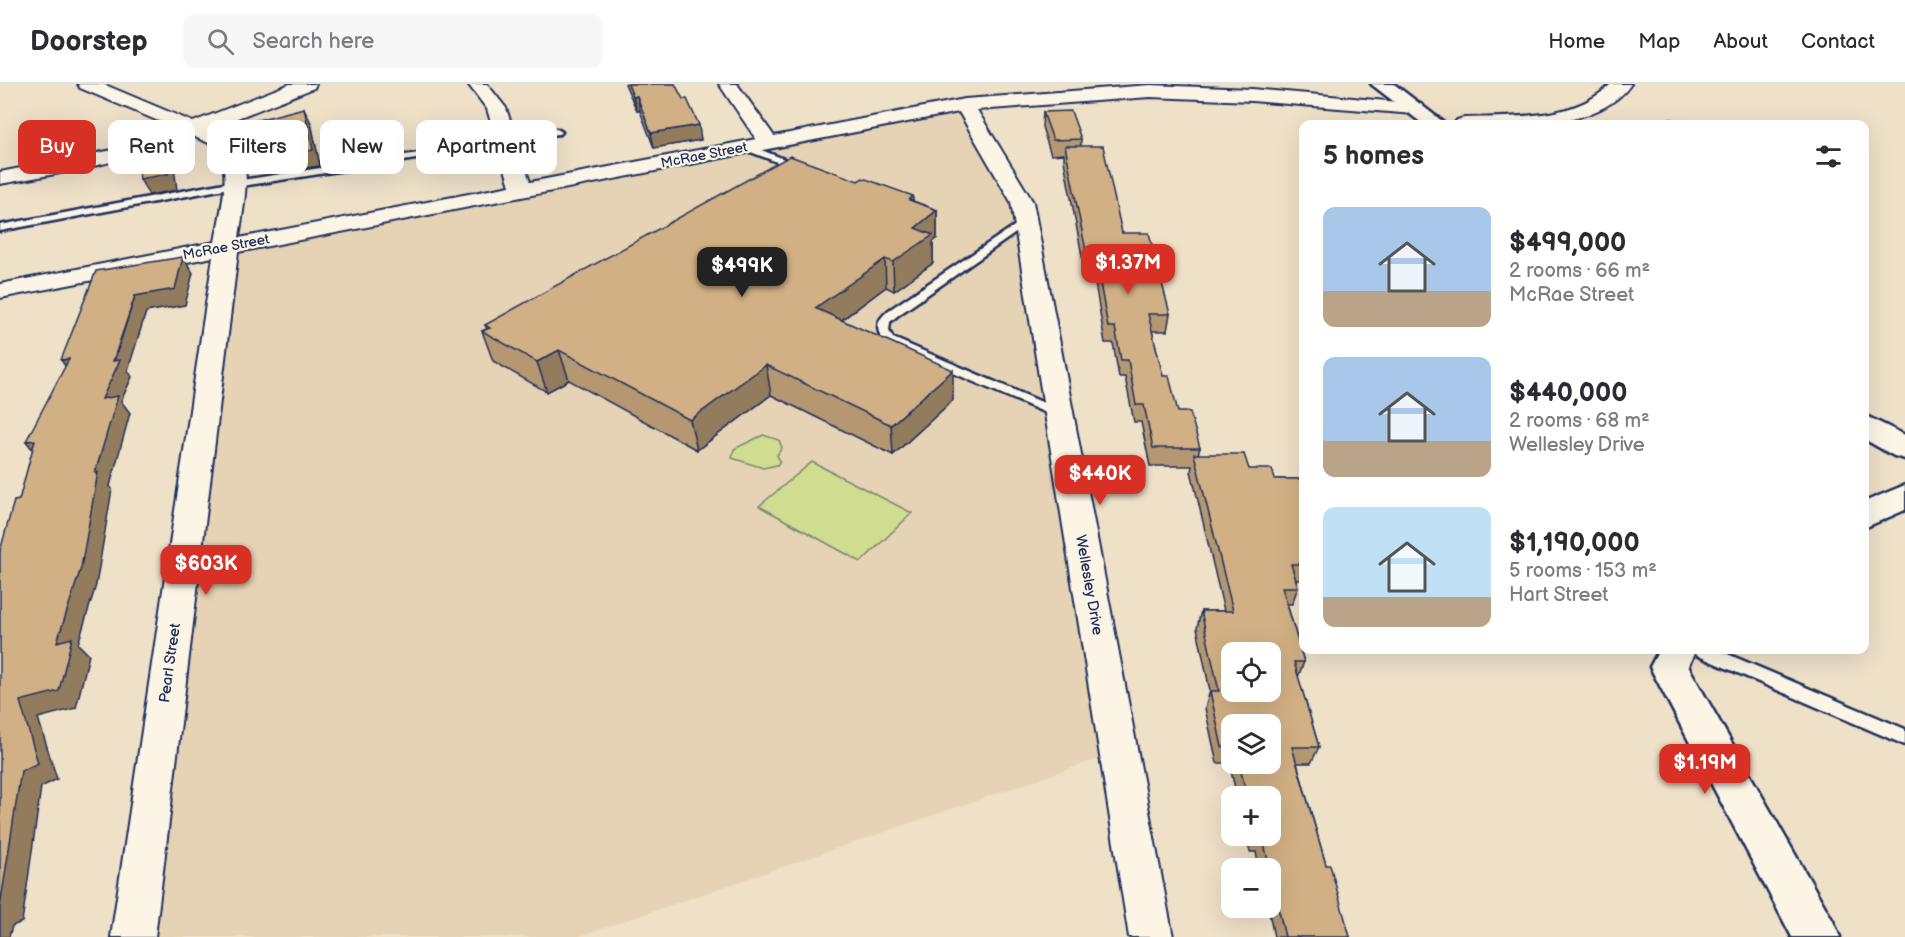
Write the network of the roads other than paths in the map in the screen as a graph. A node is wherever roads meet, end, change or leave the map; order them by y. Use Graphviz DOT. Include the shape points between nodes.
graph roads {
  1 [pos="87,84"];
  2 [pos="308,84"];
  3 [pos="477,84"];
  4 [pos="728,84"];
  5 [pos="1381,84"];
  6 [pos="1622,84"];
  7 [pos="965,105"];
  8 [pos="1414,108"];
  9 [pos="172,120"];
  10 [pos="500,120"];
  11 [pos="1430,120"];
  12 [pos="1510,120"];
  13 [pos="195,126"];
  14 [pos="195,130"];
  15 [pos="769,143"];
  16 [pos="746,147"];
  17 [pos="416,155"];
  18 [pos="108,158"];
  19 [pos="815,173"];
  20 [pos="517,174"];
  21 [pos="0,178"];
  22 [pos="235,184"];
  23 [pos="522,190"];
  24 [pos="1026,221"];
  25 [pos="0,228"];
  26 [pos="227,247"];
  27 [pos="0,291"];
  28 [pos="1060,415"];
  29 [pos="1869,428"];
  30 [pos="1905,449"];
  31 [pos="1905,496"];
  32 [pos="1869,514"];
  33 [pos="1676,654"];
  34 [pos="1711,654"];
  35 [pos="1905,737"];
  36 [pos="133,937"];
  37 [pos="1151,937"];
  38 [pos="1817,937"];
  1 -- 9 [label="street"];
  2 -- 13 [label="street"];
  3 -- 10 [label="street" via="496,108"];
  4 -- 15 [label="street"];
  5 -- 8 [label="street"];
  6 -- 12 [label="street" via="1600,105 1567,115"];
  7 -- 8 [label="street, McRae Street" via="1150,91"];
  7 -- 15 [label="street, McRae Street"];
  7 -- 24 [label="street, Wellesley Drive" via="1022,202"];
  8 -- 11 [label="street"];
  14 -- 22 [label="street, Pearl Street" via="226,143 234,159"];
  15 -- 16 [label="street, McRae Street"];
  16 -- 19 [label="lane"];
  16 -- 23 [label="street, McRae Street"];
  17 -- 22 [label="lane"];
  18 -- 21 [label="street"];
  20 -- 23 [label="street"];
  22 -- 25 [label="lane"];
  22 -- 26 [label="street, Pearl Street"];
  23 -- 26 [label="street, McRae Street"];
  24 -- 28 [label="street, Wellesley Drive"];
  24 -- 28 [label="lane" via="893,313 884,321 883,331 894,343"];
  26 -- 27 [label="street, McRae Street"];
  26 -- 36 [label="street, Pearl Street"];
  28 -- 37 [label="street, Wellesley Drive"];
  29 -- 30 [label="street"];
  31 -- 32 [label="street"];
  33 -- 38 [label="street" via="1670,667"];
  34 -- 35 [label="lane"];
}
